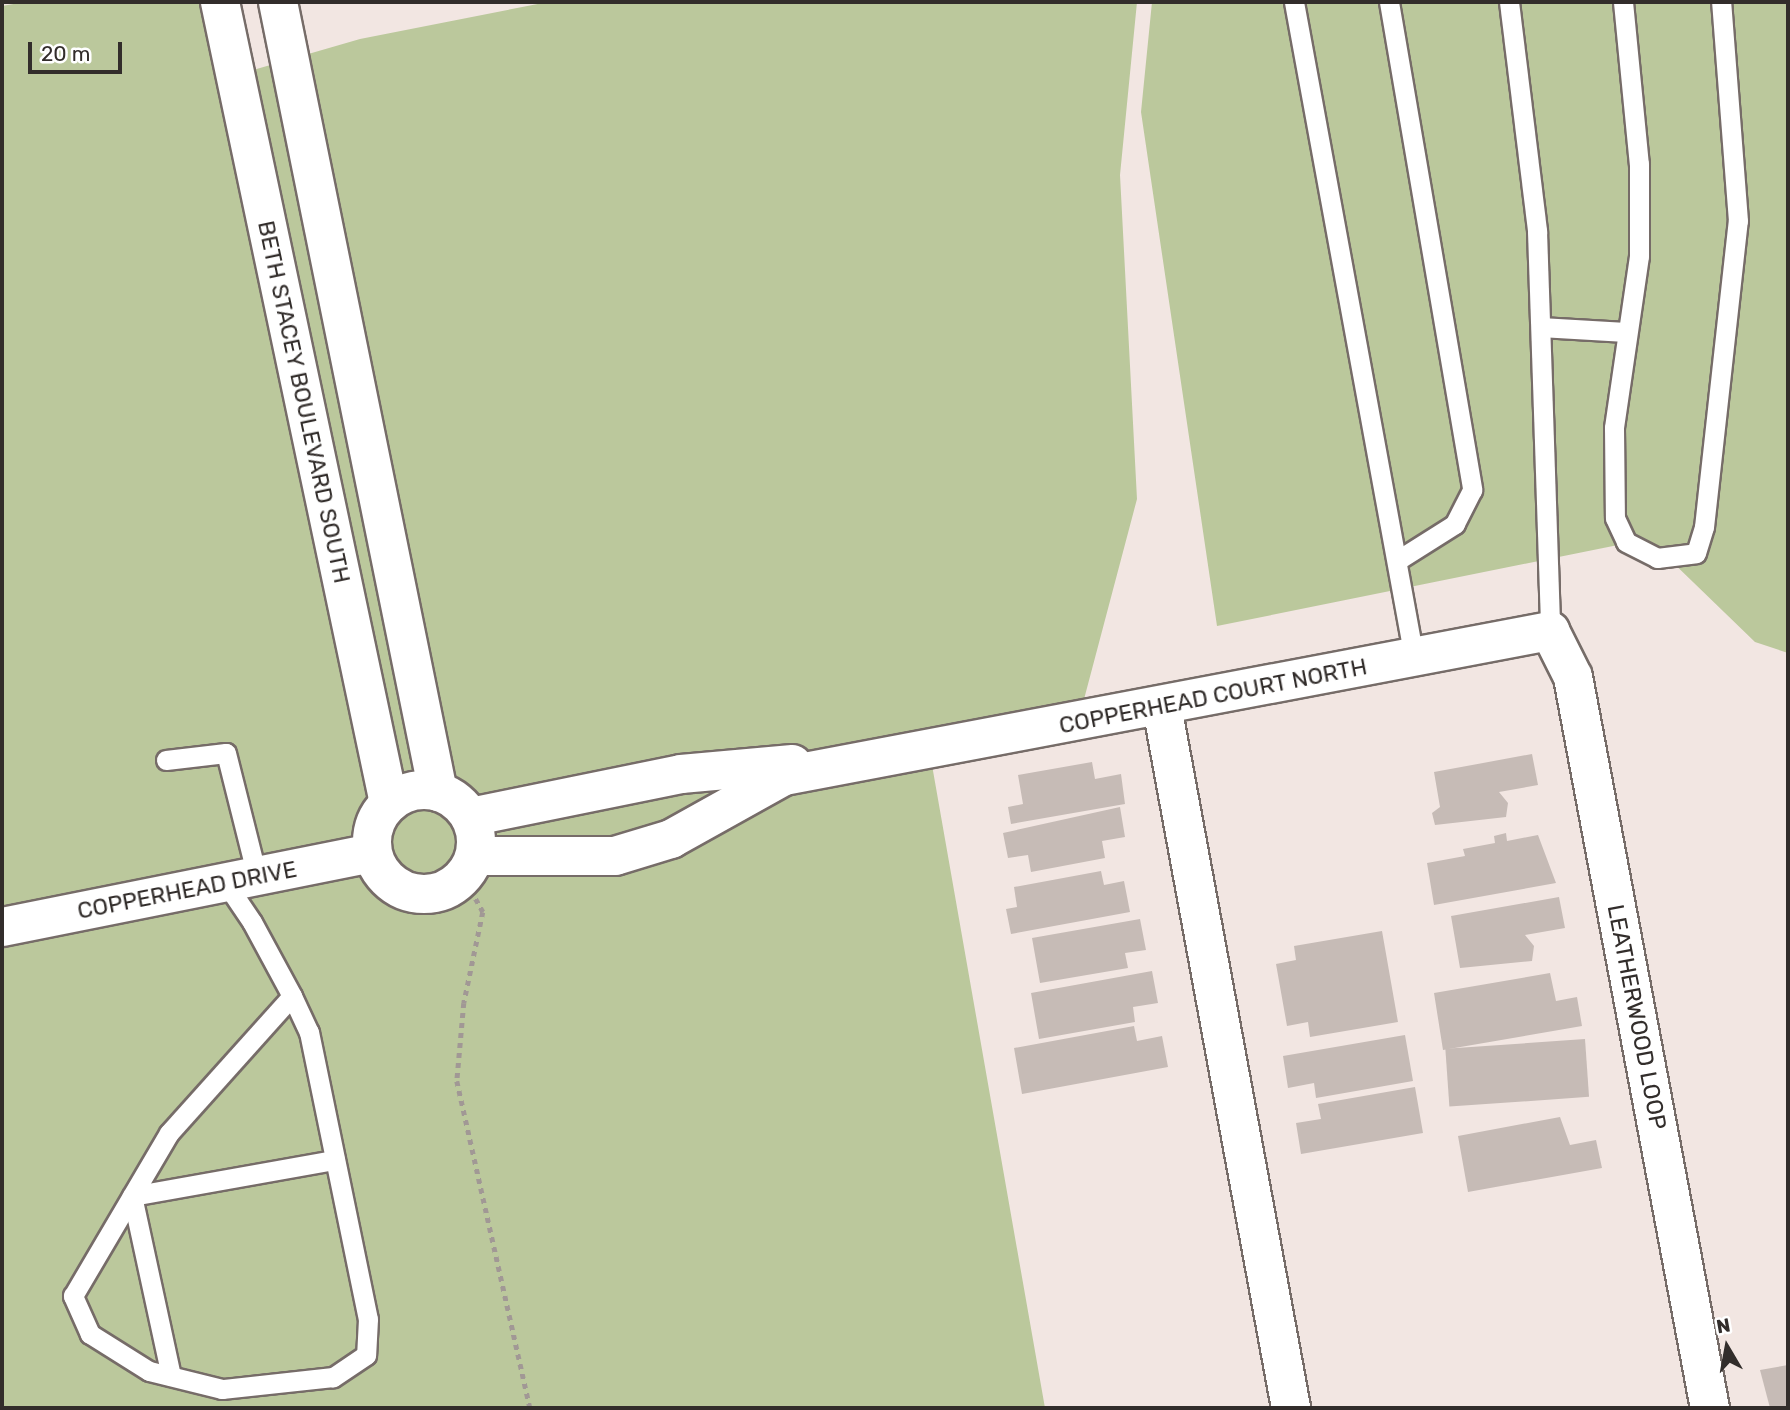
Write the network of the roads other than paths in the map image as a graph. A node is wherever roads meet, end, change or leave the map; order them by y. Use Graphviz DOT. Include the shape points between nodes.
graph roads {
  1 [pos="220,2"];
  2 [pos="278,2"];
  3 [pos="1294,2"];
  4 [pos="1389,2"];
  5 [pos="1509,2"];
  6 [pos="1623,2"];
  7 [pos="1721,2"];
  8 [pos="1541,327"];
  9 [pos="1625,332"];
  10 [pos="1398,560"];
  11 [pos="1550,631"];
  12 [pos="1414,658"];
  13 [pos="1163,707"];
  14 [pos="875,757"];
  15 [pos="166,760"];
  16 [pos="439,792"];
  17 [pos="389,803"];
  18 [pos="470,817"];
  19 [pos="372,853"];
  20 [pos="469,866"];
  21 [pos="241,879"];
  22 [pos="2,927"];
  23 [pos="292,996"];
  24 [pos="335,1160"];
  25 [pos="132,1196"];
  26 [pos="171,1376"];
  27 [pos="1291,1408"];
  28 [pos="1710,1408"];
  1 -- 17 [label="street, BETH STACEY BOULEVARD SOUTH"];
  2 -- 16 [label="street"];
  3 -- 10 [label="lane"];
  4 -- 10 [label="lane" via="1472,490 1455,524"];
  5 -- 8 [label="lane" via="1529,136"];
  6 -- 9 [label="lane" via="1639,164 1639,256"];
  7 -- 9 [label="lane" via="1738,221 1696,553 1657,558 1626,542 1615,518 1615,428"];
  8 -- 9 [label="lane"];
  8 -- 11 [label="lane"];
  10 -- 12 [label="lane"];
  11 -- 12 [label="street, COPPERHEAD COURT NORTH"];
  11 -- 28 [label="street, LEATHERWOOD LOOP" via="1573,677"];
  12 -- 13 [label="street, COPPERHEAD COURT NORTH"];
  13 -- 14 [label="street, COPPERHEAD COURT NORTH"];
  13 -- 27 [label="street"];
  14 -- 18 [label="street, COPPERHEAD COURT NORTH" via="681,774"];
  14 -- 20 [label="street, COPPERHEAD COURT NORTH" via="784,776 671,839 615,856"];
  15 -- 21 [label="lane" via="226,752"];
  16 -- 17 [label="street" via="412,791"];
  16 -- 18 [label="street"];
  17 -- 19 [label="street" via="374,826"];
  18 -- 20 [label="street"];
  19 -- 20 [label="street" via="383,875 402,891 435,894"];
  19 -- 21 [label="street, COPPERHEAD DRIVE"];
  21 -- 22 [label="street, COPPERHEAD DRIVE"];
  21 -- 23 [label="lane"];
  23 -- 24 [label="lane" via="309,1032"];
  23 -- 25 [label="lane" via="169,1133"];
  24 -- 25 [label="lane"];
  24 -- 26 [label="lane" via="368,1319 366,1355 321,1378 222,1389"];
  25 -- 26 [label="lane"];
  25 -- 26 [label="lane" via="72,1296 90,1334 149,1371"];
}
